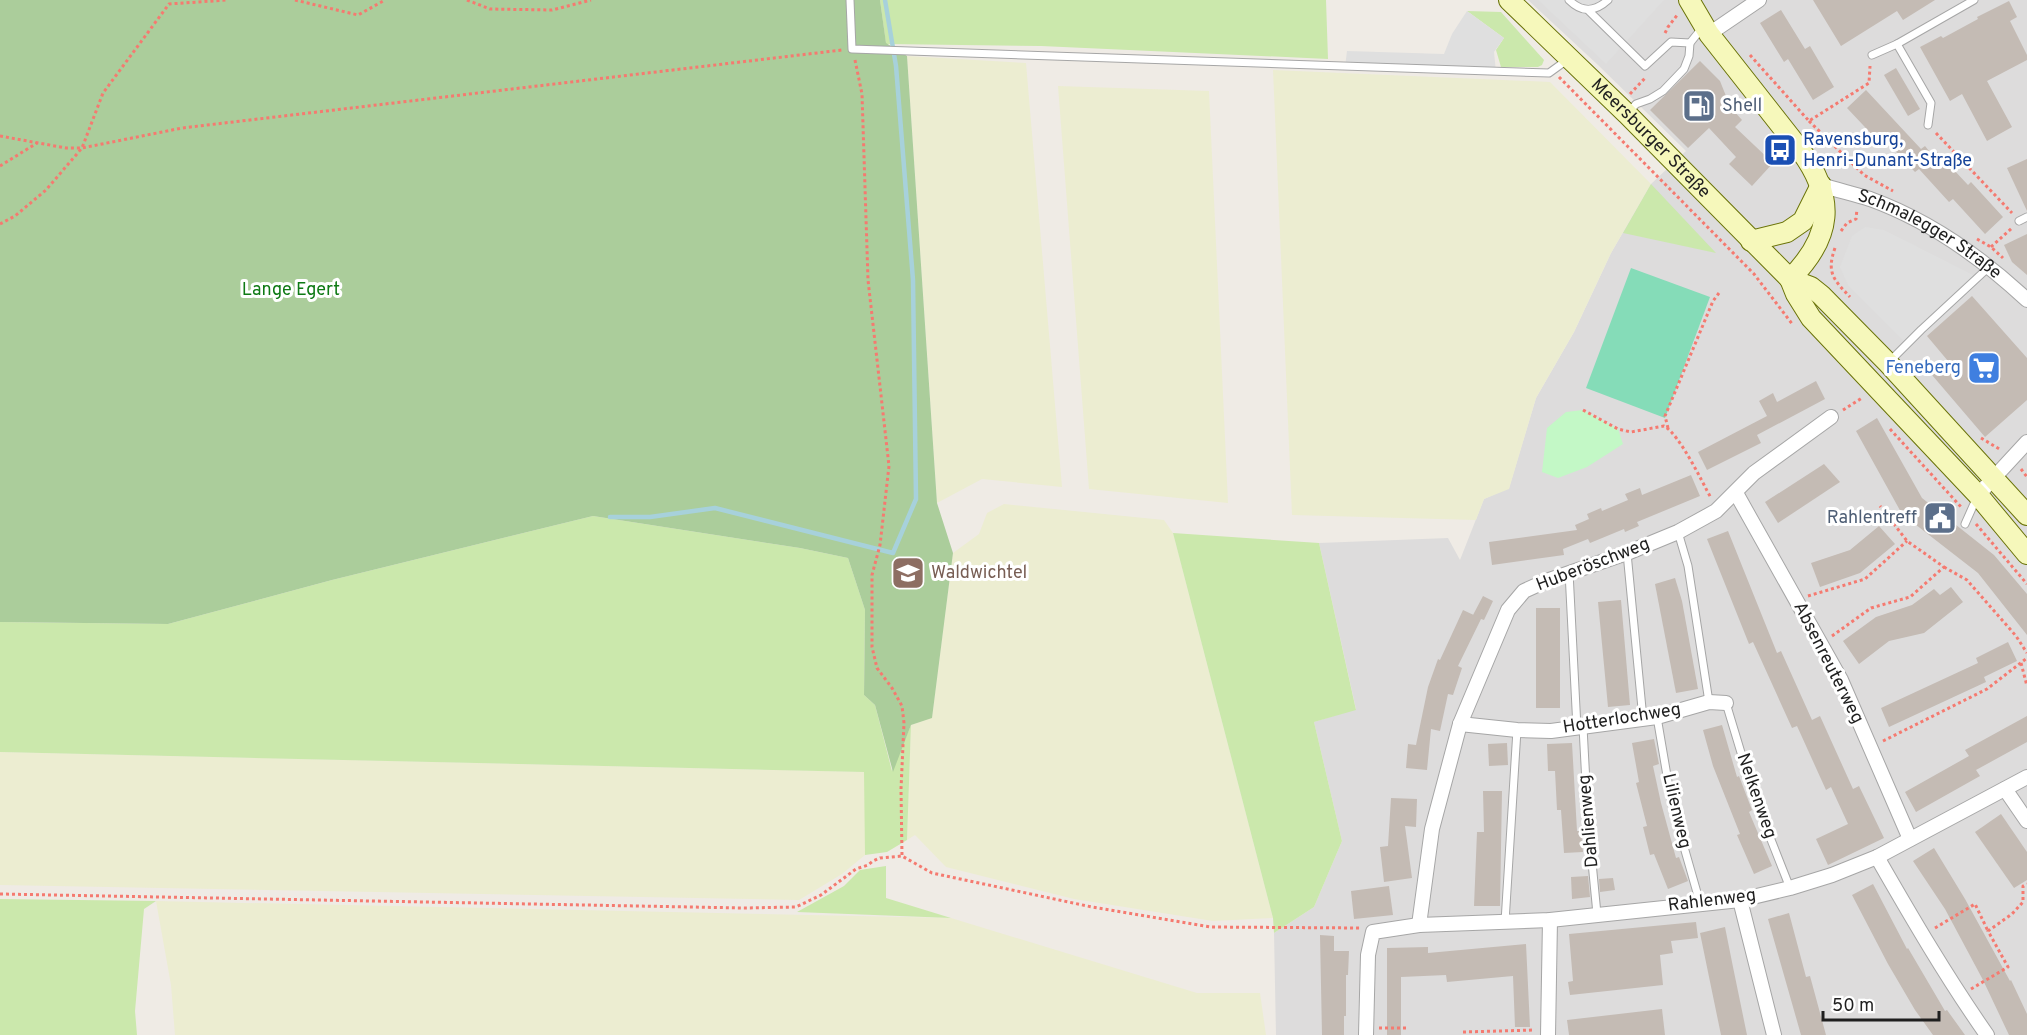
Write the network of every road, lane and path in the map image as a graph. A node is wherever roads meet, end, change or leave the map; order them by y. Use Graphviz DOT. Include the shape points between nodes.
graph roads {
  1 [pos="227,0"];
  2 [pos="295,0"];
  3 [pos="385,0"];
  4 [pos="467,0"];
  5 [pos="591,0"];
  6 [pos="850,0"];
  7 [pos="1509,0"];
  8 [pos="1569,0"];
  9 [pos="1608,0"];
  10 [pos="1689,0"];
  11 [pos="1758,0"];
  12 [pos="1974,0"];
  13 [pos="1589,11"];
  14 [pos="1706,30"];
  15 [pos="1690,43"];
  16 [pos="1897,44"];
  17 [pos="852,49"];
  18 [pos="1747,52"];
  19 [pos="1872,55"];
  20 [pos="1561,64"];
  21 [pos="1627,114"];
  22 [pos="1928,125"];
  23 [pos="0,136"];
  24 [pos="39,142"];
  25 [pos="82,148"];
  26 [pos="0,166"];
  27 [pos="1821,185"];
  28 [pos="1856,219"];
  29 [pos="2023,219"];
  30 [pos="0,224"];
  31 [pos="1841,231"];
  32 [pos="1751,241"];
  33 [pos="1991,247"];
  34 [pos="1989,267"];
  35 [pos="1754,274"];
  36 [pos="1790,279"];
  37 [pos="1719,293"];
  38 [pos="2027,300"];
  39 [pos="1888,363"];
  40 [pos="1862,398"];
  41 [pos="1583,410"];
  42 [pos="1831,417"];
  43 [pos="1668,428"];
  44 [pos="2027,442"];
  45 [pos="1994,478"];
  46 [pos="1736,493"];
  47 [pos="1978,495"];
  48 [pos="1880,506"];
  49 [pos="1718,510"];
  50 [pos="2027,515"];
  51 [pos="1965,524"];
  52 [pos="1678,532"];
  53 [pos="1991,541"];
  54 [pos="1907,542"];
  55 [pos="1627,553"];
  56 [pos="2027,554"];
  57 [pos="1944,567"];
  58 [pos="1569,573"];
  59 [pos="2027,584"];
  60 [pos="1796,599"];
  61 [pos="1821,644"];
  62 [pos="2027,653"];
  63 [pos="2027,658"];
  64 [pos="2021,663"];
  65 [pos="2027,686"];
  66 [pos="1709,702"];
  67 [pos="1726,703"];
  68 [pos="1650,718"];
  69 [pos="1460,724"];
  70 [pos="1580,728"];
  71 [pos="1517,730"];
  72 [pos="1869,748"];
  73 [pos="2027,777"];
  74 [pos="2005,789"];
  75 [pos="2027,821"];
  76 [pos="1910,839"];
  77 [pos="902,856"];
  78 [pos="1877,857"];
  79 [pos="2027,884"];
  80 [pos="1790,888"];
  81 [pos="0,894"];
  82 [pos="1740,900"];
  83 [pos="1700,903"];
  84 [pos="1597,914"];
  85 [pos="1550,920"];
  86 [pos="1505,922"];
  87 [pos="1419,925"];
  88 [pos="1988,931"];
  89 [pos="1373,932"];
  90 [pos="1922,936"];
  91 [pos="1959,996"];
  92 [pos="1407,1028"];
  93 [pos="1366,1031"];
  94 [pos="1463,1032"];
  95 [pos="1548,1032"];
  96 [pos="1774,1035"];
  97 [pos="1987,1035"];
  1 -- 25 [label="path" via="169,4 103,93"];
  2 -- 3 [label="path" via="358,15"];
  4 -- 5 [label="path" via="490,9 552,10"];
  6 -- 17 [label="lane"];
  7 -- 20 [label="street, Meersburger Straße"];
  8 -- 13 [label="lane"];
  9 -- 13 [label="lane"];
  10 -- 14 [label="street, Schmalegger Straße"];
  11 -- 14 [label="street"];
  12 -- 16 [label="lane"];
  13 -- 15 [label="lane" via="1645,66 1671,42"];
  14 -- 15 [label="lane"];
  14 -- 27 [label="street, Schmalegger Straße" via="1801,151"];
  15 -- 21 [label="lane" via="1684,69 1663,91 1636,104"];
  16 -- 19 [label="lane"];
  16 -- 22 [label="lane" via="1931,103"];
  17 -- 20 [label="lane" via="1549,74"];
  17 -- 25 [label="path" via="182,128"];
  17 -- 77 [label="path" via="862,93 868,280 889,466 880,545 872,575 872,647 878,668 902,706"];
  18 -- 19 [label="path" via="1809,121 1869,83"];
  20 -- 21 [label="street, Meersburger Straße"];
  20 -- 35 [label="path"];
  21 -- 32 [label="street, Meersburger Straße"];
  22 -- 29 [label="path"];
  23 -- 24 [label="path"];
  24 -- 25 [label="path"];
  24 -- 26 [label="path"];
  25 -- 30 [label="path" via="46,190"];
  27 -- 32 [label="street" via="1803,221 1787,232"];
  27 -- 34 [label="street, Schmalegger Straße" via="1872,200 1931,228"];
  27 -- 36 [label="street, Schmalegger Straße" via="1825,213 1819,241"];
  28 -- 31 [label="path"];
  29 -- 33 [label="path"];
  32 -- 36 [label="street, Meersburger Straße"];
  34 -- 38 [label="street, Schmalegger Straße"];
  34 -- 39 [label="lane"];
  36 -- 39 [label="street, Meersburger Straße" via="1821,295"];
  36 -- 47 [label="street, Meersburger Straße" via="1811,318"];
  37 -- 43 [label="path" via="1665,416"];
  39 -- 45 [label="street, Meersburger Straße"];
  40 -- 42 [label="path"];
  41 -- 43 [label="path" via="1631,432"];
  42 -- 46 [label="street, Huberöschweg" via="1754,473"];
  43 -- 49 [label="path"];
  44 -- 45 [label="street"];
  45 -- 47 [label="street"];
  45 -- 50 [label="street, Meersburger Straße"];
  46 -- 49 [label="street, Huberöschweg"];
  46 -- 60 [label="street, Absenreuterweg"];
  47 -- 51 [label="lane"];
  47 -- 56 [label="street, Meersburger Straße"];
  48 -- 54 [label="path"];
  49 -- 52 [label="street, Huberöschweg"];
  52 -- 55 [label="street, Huberöschweg"];
  52 -- 66 [label="lane" via="1688,566"];
  53 -- 59 [label="path"];
  54 -- 57 [label="path"];
  54 -- 60 [label="path" via="1865,579"];
  55 -- 58 [label="street, Huberöschweg"];
  55 -- 68 [label="lane, Lilienweg"];
  57 -- 61 [label="path" via="1910,597 1871,608"];
  57 -- 62 [label="path" via="1967,580"];
  58 -- 69 [label="street, Huberöschweg" via="1524,591 1508,610"];
  58 -- 70 [label="lane, Dahlienweg"];
  60 -- 61 [label="street, Absenreuterweg"];
  61 -- 72 [label="street, Absenreuterweg" via="1841,680"];
  63 -- 64 [label="path"];
  64 -- 65 [label="path"];
  64 -- 72 [label="path" via="1987,689"];
  66 -- 67 [label="street, Hotterlochweg"];
  66 -- 68 [label="street, Hotterlochweg"];
  67 -- 80 [label="lane, Nelkenweg" via="1755,799"];
  68 -- 70 [label="street, Hotterlochweg"];
  68 -- 83 [label="lane, Lilienweg"];
  69 -- 71 [label="street, Hotterlochweg"];
  69 -- 87 [label="street, Huberöschweg" via="1432,829"];
  70 -- 71 [label="street, Hotterlochweg"];
  70 -- 84 [label="lane, Dahlienweg"];
  71 -- 86 [label="lane"];
  72 -- 76 [label="street, Absenreuterweg"];
  73 -- 74 [label="street, Rahlenweg"];
  74 -- 75 [label="street"];
  74 -- 76 [label="street, Rahlenweg"];
  76 -- 78 [label="street, Rahlenweg"];
  77 -- 81 [label="path" via="873,861 821,896 796,907"];
  77 -- 89 [label="path" via="932,873 1211,927 1358,927"];
  78 -- 80 [label="street, Rahlenweg"];
  78 -- 90 [label="street"];
  79 -- 88 [label="path" via="2023,886 2024,902"];
  80 -- 82 [label="street, Rahlenweg"];
  82 -- 83 [label="street, Rahlenweg"];
  82 -- 96 [label="street"];
  83 -- 84 [label="street, Rahlenweg"];
  84 -- 85 [label="street, Rahlenweg"];
  85 -- 86 [label="street, Rahlenweg"];
  85 -- 95 [label="street"];
  86 -- 87 [label="street, Rahlenweg"];
  87 -- 89 [label="street, Rahlenweg"];
  88 -- 90 [label="path" via="1975,904"];
  88 -- 91 [label="path" via="2008,967"];
  89 -- 93 [label="street" via="1368,956"];
  90 -- 91 [label="street"];
  91 -- 97 [label="street"];
  92 -- 93 [label="path"];
  94 -- 95 [label="path"];
}
